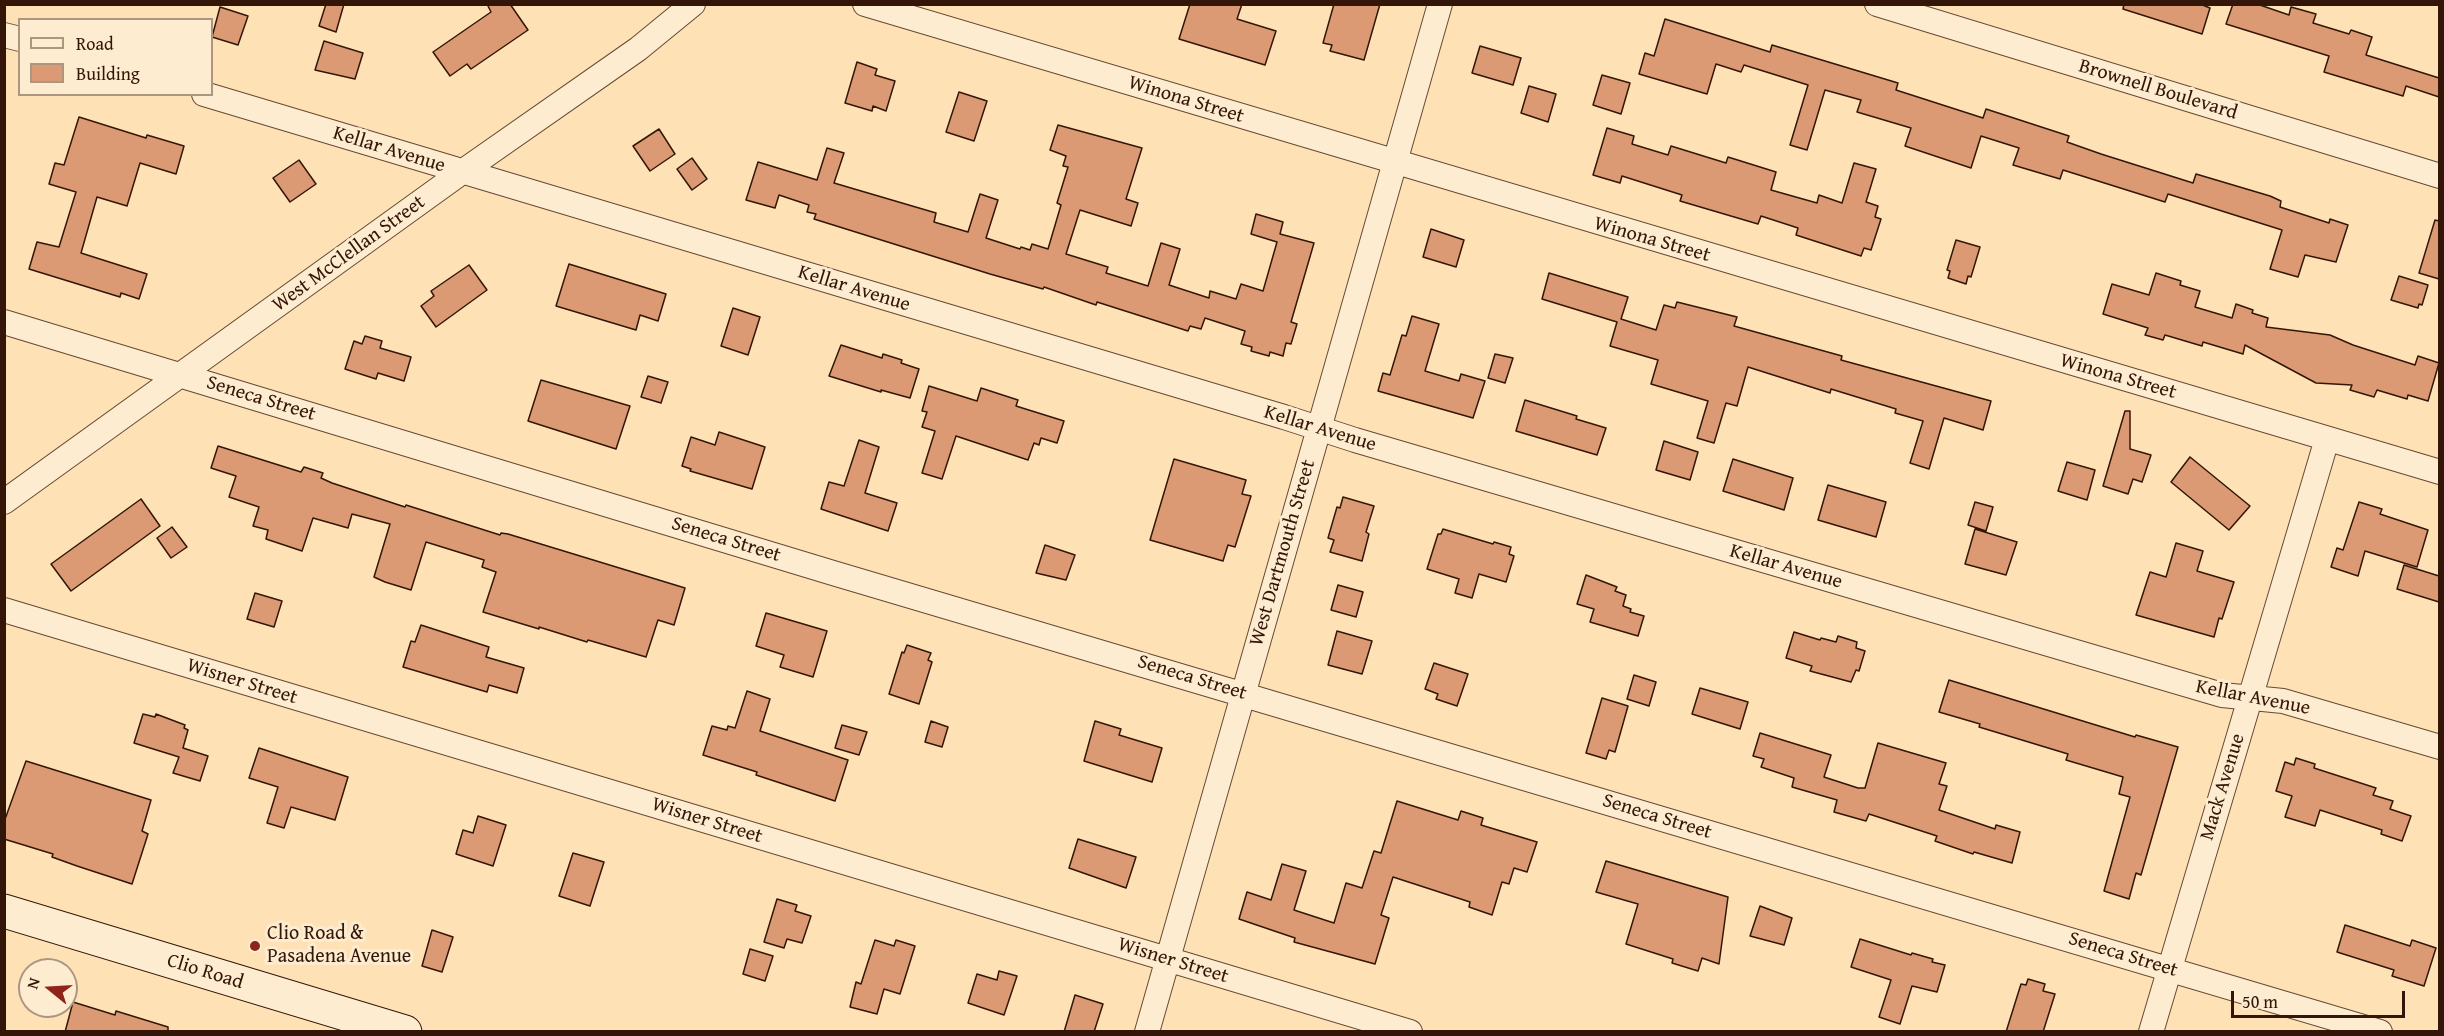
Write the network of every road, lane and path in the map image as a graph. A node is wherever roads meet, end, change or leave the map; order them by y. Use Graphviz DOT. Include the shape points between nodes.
graph roads {
  1 [pos="693,4"];
  2 [pos="865,4"];
  3 [pos="1440,4"];
  4 [pos="1877,4"];
  5 [pos="211,96"];
  6 [pos="1394,163"];
  7 [pos="462,172"];
  8 [pos="2439,176"];
  9 [pos="4,322"];
  10 [pos="181,375"];
  11 [pos="1319,429"];
  12 [pos="2327,439"];
  13 [pos="2439,472"];
  14 [pos="4,502"];
  15 [pos="4,610"];
  16 [pos="1243,694"];
  17 [pos="2250,698"];
  18 [pos="2439,747"];
  19 [pos="4,911"];
  20 [pos="1168,960"];
  21 [pos="2169,969"];
  22 [pos="405,1032"];
  23 [pos="1148,1032"];
  24 [pos="1410,1032"];
  25 [pos="2151,1032"];
  26 [pos="2380,1032"];
  1 -- 7 [label="street, West McClellan Street" via="638,49"];
  2 -- 6 [label="street, Winona Street"];
  3 -- 6 [label="street, West Dartmouth Street"];
  4 -- 8 [label="street, Brownell Boulevard"];
  5 -- 7 [label="street, Kellar Avenue"];
  6 -- 11 [label="street, West Dartmouth Street"];
  6 -- 12 [label="street, Winona Street"];
  7 -- 10 [label="street, West McClellan Street"];
  7 -- 11 [label="street, Kellar Avenue"];
  9 -- 10 [label="street, Seneca Street"];
  10 -- 14 [label="street, West McClellan Street"];
  10 -- 16 [label="street, Seneca Street"];
  11 -- 16 [label="street, West Dartmouth Street"];
  11 -- 17 [label="street, Kellar Avenue" via="2222,695"];
  12 -- 13 [label="street, Winona Street"];
  12 -- 17 [label="street, Mack Avenue"];
  15 -- 20 [label="street, Wisner Street"];
  16 -- 20 [label="street, West Dartmouth Street"];
  16 -- 21 [label="street, Seneca Street"];
  17 -- 18 [label="street, Kellar Avenue" via="2290,703"];
  17 -- 21 [label="street, Mack Avenue"];
  19 -- 22 [label="main road, Clio Road"];
  20 -- 23 [label="street, West Dartmouth Street"];
  20 -- 24 [label="street, Wisner Street"];
  21 -- 25 [label="street, Mack Avenue"];
  21 -- 26 [label="street, Seneca Street"];
}
